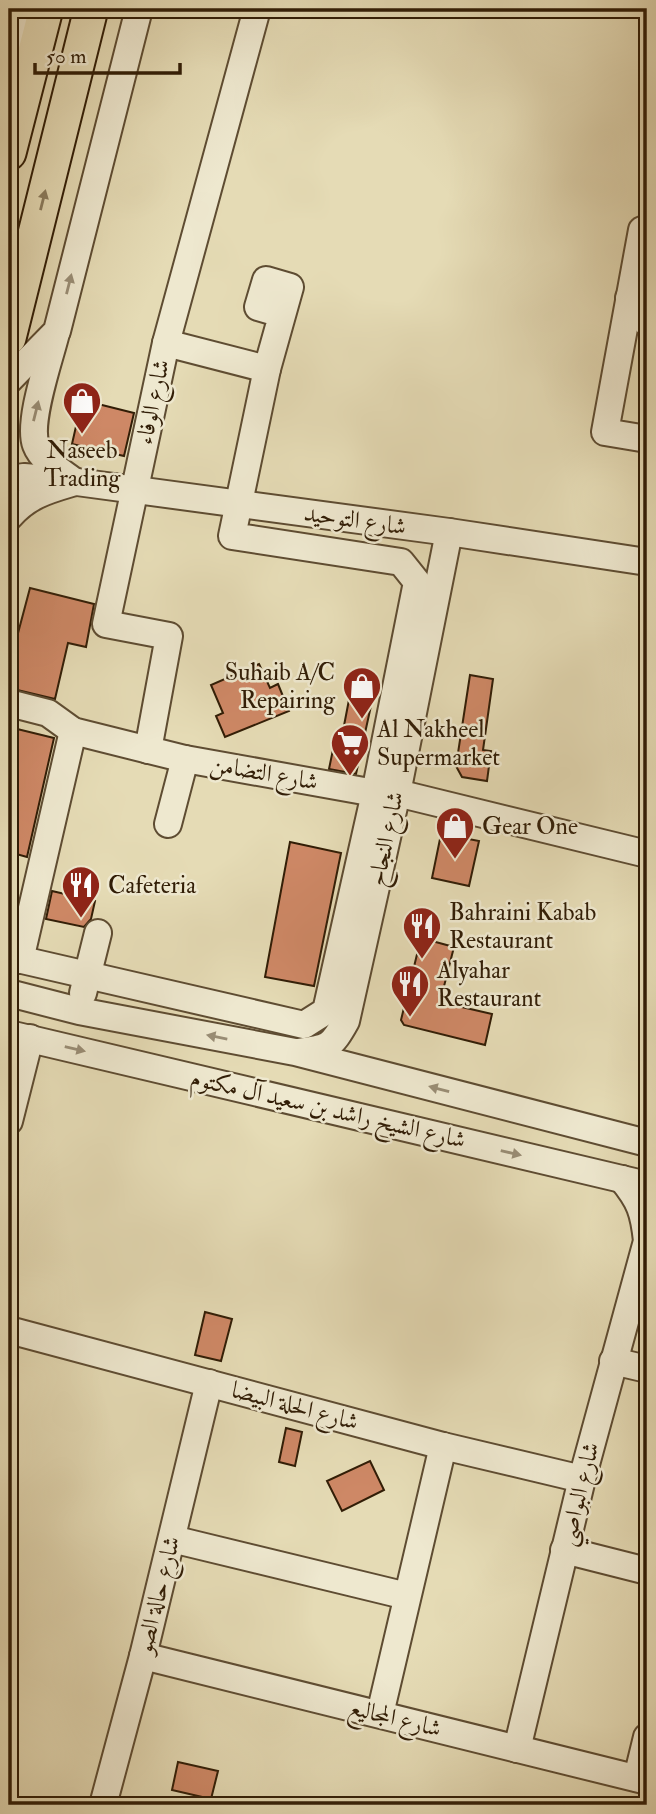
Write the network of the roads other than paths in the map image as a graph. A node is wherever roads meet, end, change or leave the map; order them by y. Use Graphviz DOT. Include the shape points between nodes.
graph roads {
  1 [pos="46,9"];
  2 [pos="91,9"];
  3 [pos="139,9"];
  4 [pos="257,9"];
  5 [pos="15,11"];
  6 [pos="32,58"];
  7 [pos="9,153"];
  8 [pos="647,231"];
  9 [pos="629,298"];
  10 [pos="282,314"];
  11 [pos="647,323"];
  12 [pos="57,331"];
  13 [pos="9,338"];
  14 [pos="166,343"];
  15 [pos="267,369"];
  16 [pos="9,380"];
  17 [pos="647,439"];
  18 [pos="9,457"];
  19 [pos="9,479"];
  20 [pos="68,481"];
  21 [pos="134,490"];
  22 [pos="240,504"];
  23 [pos="9,517"];
  24 [pos="449,532"];
  25 [pos="647,562"];
  26 [pos="9,703"];
  27 [pos="74,731"];
  28 [pos="148,750"];
  29 [pos="184,759"];
  30 [pos="386,793"];
  31 [pos="168,824"];
  32 [pos="647,853"];
  33 [pos="98,933"];
  34 [pos="14,958"];
  35 [pos="88,976"];
  36 [pos="9,993"];
  37 [pos="79,1011"];
  38 [pos="346,1021"];
  39 [pos="20,1036"];
  40 [pos="295,1052"];
  41 [pos="374,1072"];
  42 [pos="13,1084"];
  43 [pos="9,1121"];
  44 [pos="647,1143"];
  45 [pos="622,1179"];
  46 [pos="647,1185"];
  47 [pos="647,1240"];
  48 [pos="9,1330"];
  49 [pos="613,1361"];
  50 [pos="647,1370"];
  51 [pos="209,1383"];
  52 [pos="443,1446"];
  53 [pos="582,1479"];
  54 [pos="172,1539"];
  55 [pos="564,1550"];
  56 [pos="647,1571"];
  57 [pos="407,1596"];
  58 [pos="143,1656"];
  59 [pos="380,1714"];
  60 [pos="647,1737"];
  61 [pos="517,1749"];
  62 [pos="642,1779"];
  63 [pos="103,1805"];
  1 -- 6 [label="main road"];
  13 -- 2 [label="main road, one-way"];
  12 -- 3 [label="street, one-way"];
  4 -- 14 [label="street, شارع الوفاء"];
  5 -- 6 [label="street" via="27,32"];
  6 -- 7 [label="main road"];
  8 -- 9 [label="street" via="642,230"];
  9 -- 11 [label="street"];
  9 -- 17 [label="street" via="605,432"];
  10 -- 15 [label="street"];
  12 -- 16 [label="street"];
  20 -- 12 [label="street, one-way" via="36,446 33,425"];
  14 -- 15 [label="street"];
  14 -- 21 [label="street, شارع الوفاء"];
  15 -- 22 [label="street"];
  18 -- 20 [label="street, شارع التوحيد" via="29,469"];
  19 -- 20 [label="street, شارع التوحيد"];
  20 -- 21 [label="street, شارع التوحيد"];
  20 -- 23 [label="street" via="22,502"];
  21 -- 22 [label="street, شارع التوحيد"];
  21 -- 28 [label="street, شارع الوفاء" via="106,624 169,636"];
  22 -- 24 [label="street, شارع التوحيد"];
  22 -- 30 [label="street" via="232,536 401,562 417,582"];
  24 -- 25 [label="street, شارع التوحيد"];
  24 -- 30 [label="street, شارع النجاح"];
  26 -- 27 [label="street, شارع التضامن" via="48,713"];
  27 -- 28 [label="street, شارع التضامن"];
  27 -- 34 [label="street"];
  28 -- 29 [label="street, شارع التضامن"];
  29 -- 30 [label="street, شارع التضامن"];
  29 -- 31 [label="street"];
  30 -- 32 [label="street, شارع التضامن"];
  30 -- 35 [label="street" via="326,1011 304,1026"];
  30 -- 38 [label="street, شارع النجاح"];
  33 -- 35 [label="street"];
  34 -- 35 [label="street"];
  35 -- 37 [label="street"];
  36 -- 37 [label="street, شارع الشيخ راشد بن سعيد آل مكتوم"];
  40 -- 37 [label="street, شارع الشيخ راشد بن سعيد آل مكتوم, one-way"];
  38 -- 40 [label="street, شارع النجاح" via="335,1042"];
  38 -- 41 [label="street" via="348,1038"];
  39 -- 42 [label="street"];
  39 -- 45 [label="street, شارع الشيخ راشد بن سعيد آل مكتوم, one-way"];
  40 -- 41 [label="street, شارع الشيخ راشد بن سعيد آل مكتوم"];
  44 -- 41 [label="street, شارع الشيخ راشد بن سعيد آل مكتوم, one-way"];
  42 -- 43 [label="street"];
  45 -- 46 [label="street, شارع الشيخ راشد بن سعيد آل مكتوم"];
  45 -- 47 [label="street, شارع البواصي" via="644,1215"];
  47 -- 49 [label="street, شارع البواصي"];
  48 -- 51 [label="street, شارع الحلة البيضا"];
  49 -- 50 [label="street"];
  49 -- 53 [label="street, شارع البواصي"];
  51 -- 52 [label="street, شارع الحلة البيضا"];
  51 -- 54 [label="street, شارع حالة الصو"];
  52 -- 53 [label="street, شارع الحلة البيضا"];
  52 -- 57 [label="street"];
  53 -- 55 [label="street, شارع البواصي"];
  54 -- 57 [label="street"];
  54 -- 58 [label="street, شارع حالة الصو"];
  55 -- 56 [label="street"];
  55 -- 61 [label="street, شارع البواصي"];
  57 -- 59 [label="street"];
  58 -- 59 [label="street, شارع المجاليع"];
  58 -- 63 [label="street, شارع حالة الصو"];
  59 -- 61 [label="street, شارع المجاليع"];
  60 -- 62 [label="street"];
  61 -- 62 [label="street, شارع المجاليع"];
}
